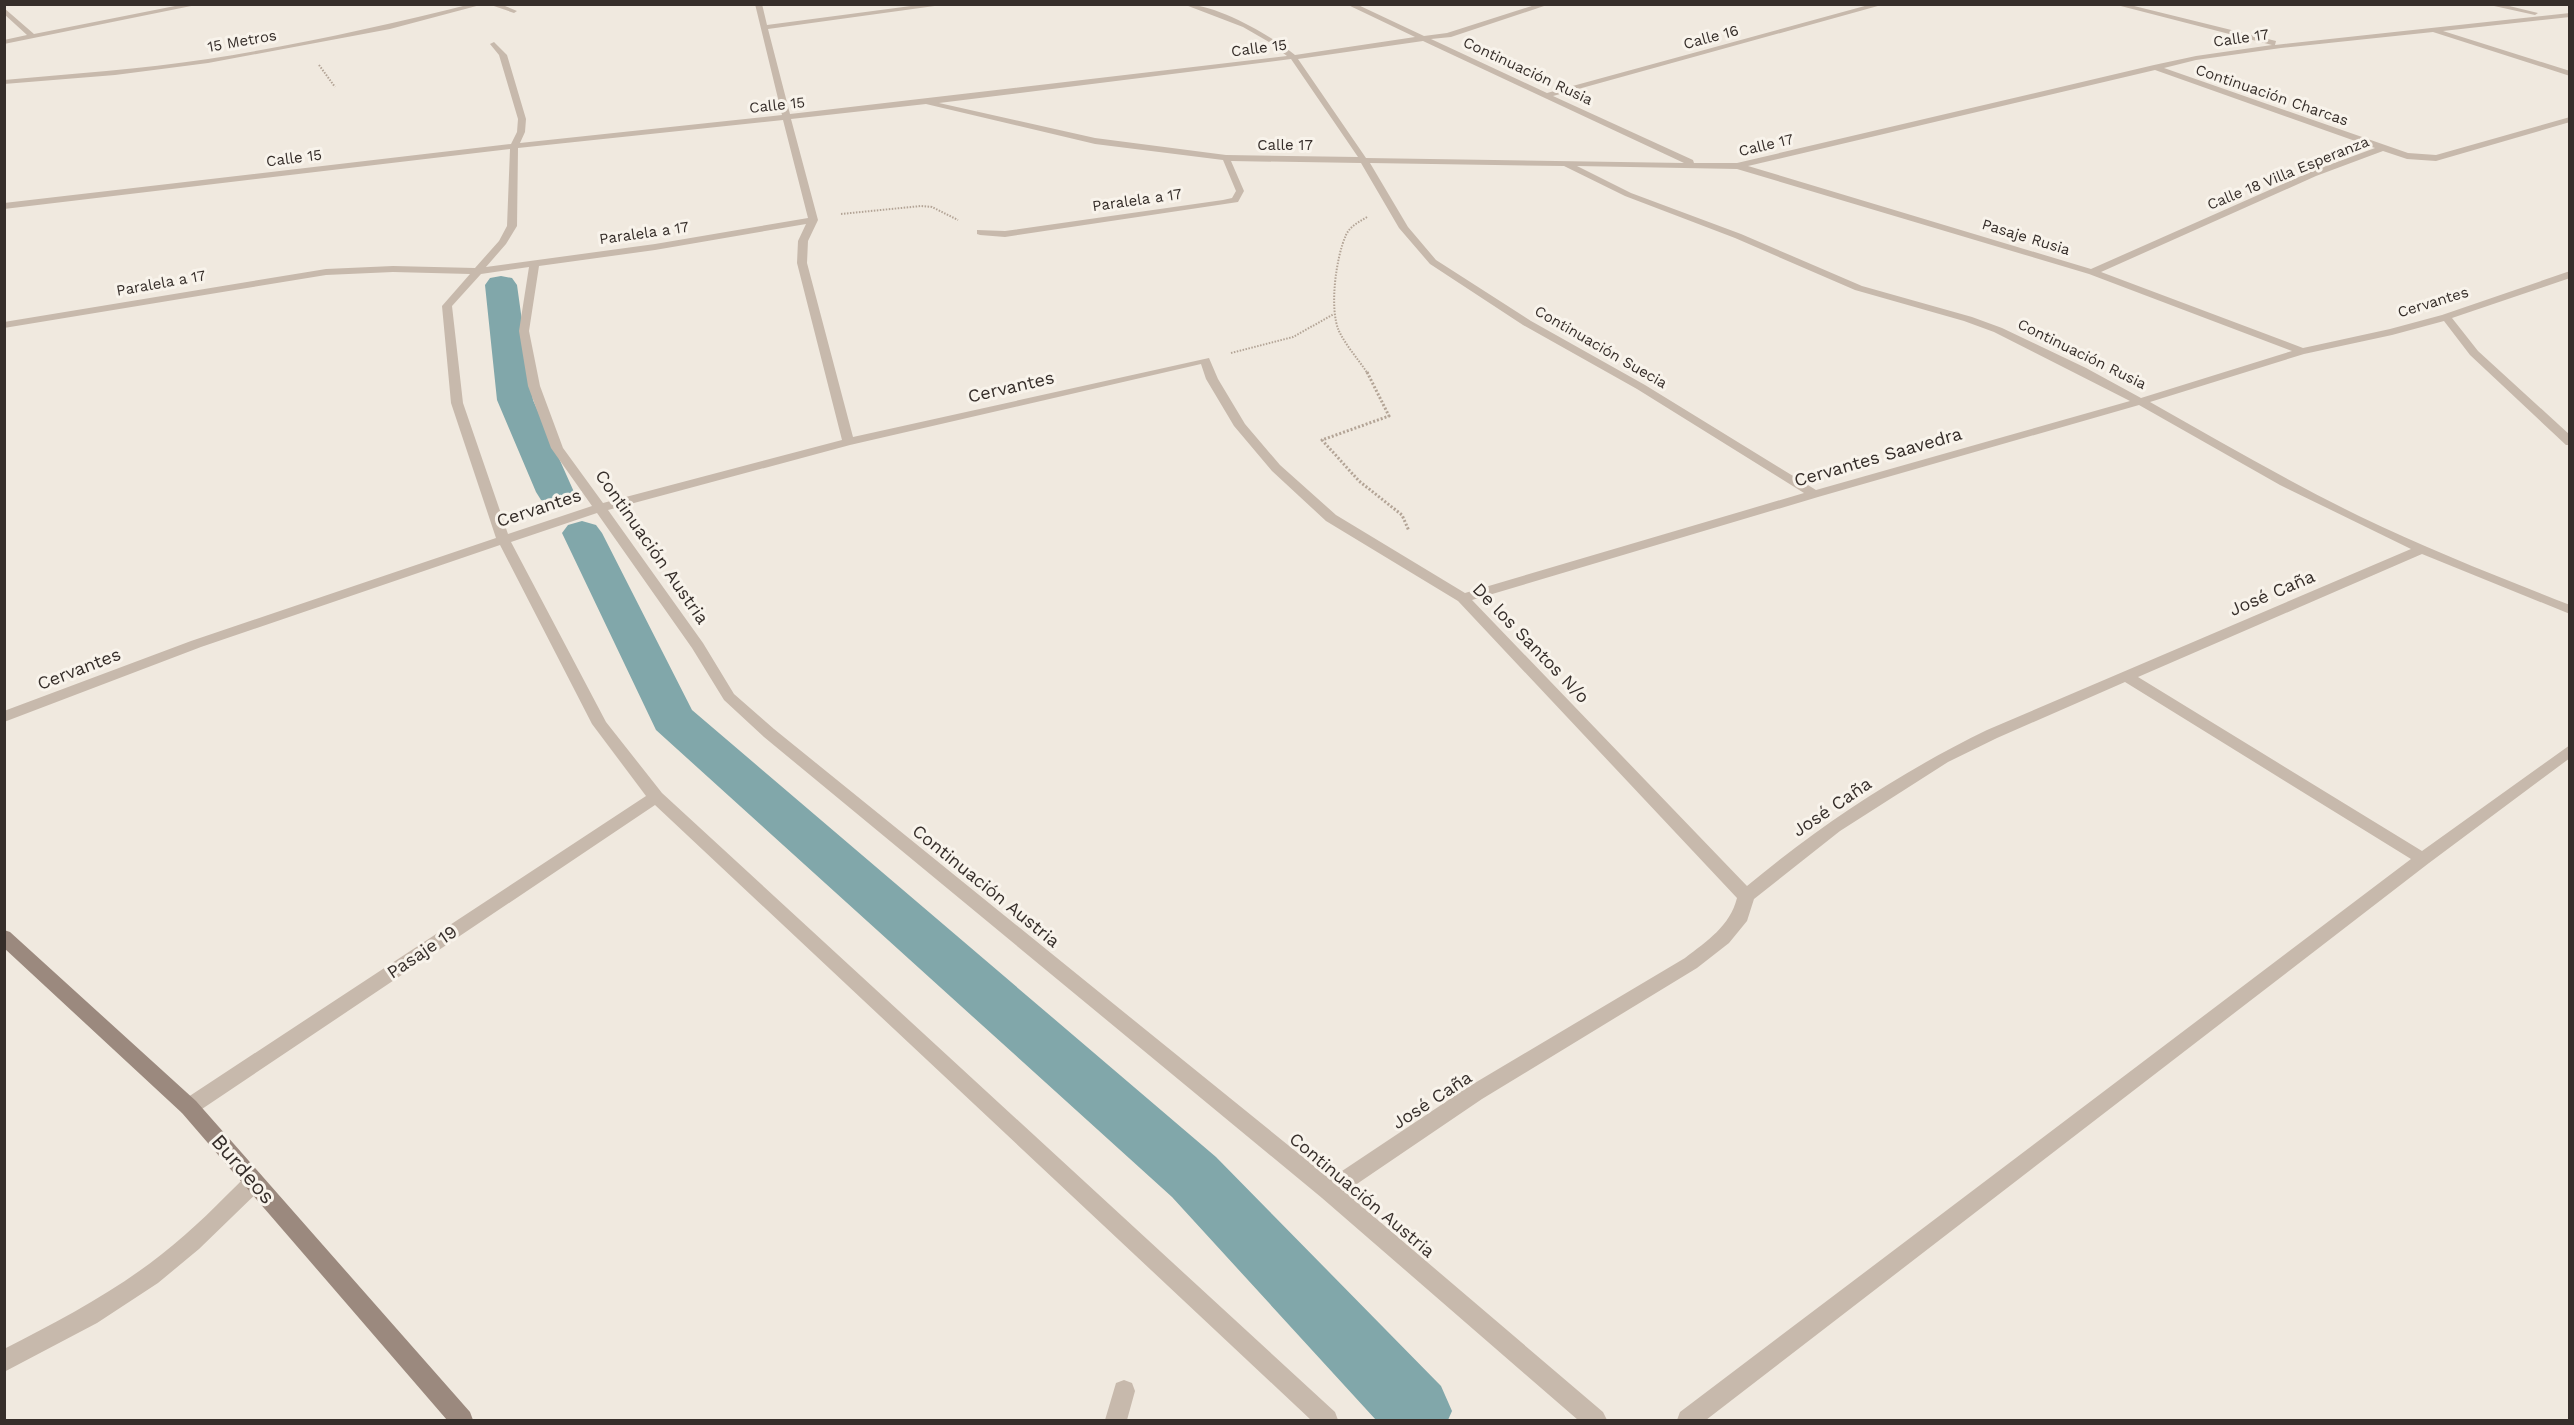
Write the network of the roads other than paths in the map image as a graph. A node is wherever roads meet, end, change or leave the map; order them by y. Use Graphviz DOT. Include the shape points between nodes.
graph roads {
  1 [pos="167,4"];
  2 [pos="198,4"];
  3 [pos="481,4"];
  4 [pos="491,4"];
  5 [pos="758,4"];
  6 [pos="946,4"];
  7 [pos="1186,4"];
  8 [pos="1349,4"];
  9 [pos="1547,4"];
  10 [pos="1882,4"];
  11 [pos="2115,4"];
  12 [pos="2488,4"];
  13 [pos="174,9"];
  14 [pos="4,10"];
  15 [pos="514,11"];
  16 [pos="2570,15"];
  17 [pos="2552,16"];
  18 [pos="2570,20"];
  19 [pos="764,27"];
  20 [pos="2430,29"];
  21 [pos="33,37"];
  22 [pos="1425,40"];
  23 [pos="4,42"];
  24 [pos="494,44"];
  25 [pos="2281,46"];
  26 [pos="1293,57"];
  27 [pos="2153,67"];
  28 [pos="2570,74"];
  29 [pos="4,82"];
  30 [pos="1547,95"];
  31 [pos="926,102"];
  32 [pos="787,118"];
  33 [pos="2570,119"];
  34 [pos="514,146"];
  35 [pos="2383,148"];
  36 [pos="1226,158"];
  37 [pos="1363,159"];
  38 [pos="1565,164"];
  39 [pos="1695,165"];
  40 [pos="1737,166"];
  41 [pos="4,206"];
  42 [pos="813,220"];
  43 [pos="980,232"];
  44 [pos="534,265"];
  45 [pos="479,271"];
  46 [pos="2092,272"];
  47 [pos="2570,274"];
  48 [pos="2446,317"];
  49 [pos="4,325"];
  50 [pos="2302,351"];
  51 [pos="1204,360"];
  52 [pos="2142,401"];
  53 [pos="848,442"];
  54 [pos="2570,442"];
  55 [pos="1814,494"];
  56 [pos="600,508"];
  57 [pos="503,538"];
  58 [pos="2421,550"];
  59 [pos="1463,598"];
  60 [pos="2570,610"];
  61 [pos="2127,677"];
  62 [pos="4,717"];
  63 [pos="2570,750"];
  64 [pos="656,797"];
  65 [pos="2423,859"];
  66 [pos="1746,896"];
  67 [pos="4,937"];
  68 [pos="189,1107"];
  69 [pos="254,1182"];
  70 [pos="1329,1191"];
  71 [pos="4,1361"];
  72 [pos="1124,1391"];
  73 [pos="462,1420"];
  74 [pos="1116,1420"];
  75 [pos="1327,1420"];
  76 [pos="1595,1420"];
  77 [pos="1688,1420"];
  1 -- 13 [label="street"];
  2 -- 13 [label="street"];
  3 -- 29 [label="street, 15 Metros" via="390,27 208,61"];
  4 -- 15 [label="street"];
  5 -- 19 [label="street"];
  6 -- 19 [label="street"];
  7 -- 26 [label="street, Continuación Suecia" via="1245,26"];
  8 -- 22 [label="street, Continuación Rusia"];
  9 -- 22 [label="street, Calle 15"];
  10 -- 30 [label="street, Calle 16"];
  11 -- 25 [label="street"];
  12 -- 17 [label="street"];
  13 -- 21 [label="street"];
  14 -- 21 [label="street"];
  16 -- 17 [label="street, Calle 17"];
  17 -- 18 [label="street"];
  17 -- 20 [label="street, Calle 17"];
  19 -- 32 [label="street"];
  20 -- 25 [label="street, Calle 17"];
  20 -- 28 [label="street"];
  21 -- 23 [label="street"];
  22 -- 26 [label="street, Calle 15"];
  22 -- 30 [label="street, Continuación Rusia"];
  24 -- 34 [label="street" via="504,56 522,119"];
  25 -- 27 [label="street, Calle 17"];
  26 -- 31 [label="street, Calle 15"];
  26 -- 37 [label="street, Continuación Suecia"];
  27 -- 35 [label="street, Continuación Charcas"];
  27 -- 40 [label="street, Calle 17"];
  30 -- 39 [label="street, Continuación Rusia"];
  31 -- 32 [label="street, Calle 15"];
  31 -- 36 [label="street, Calle 17" via="1095,141"];
  32 -- 34 [label="street, Calle 15"];
  32 -- 42 [label="street"];
  33 -- 35 [label="street, Calle 18 Villa Esperanza" via="2436,158 2408,156"];
  34 -- 41 [label="street, Calle 15"];
  34 -- 45 [label="street" via="512,226"];
  35 -- 46 [label="street, Calle 18 Villa Esperanza" via="2313,174"];
  36 -- 37 [label="street, Calle 17"];
  36 -- 43 [label="street, Paralela a 17" via="1240,191 1235,200 1005,234"];
  37 -- 38 [label="street, Calle 17"];
  37 -- 55 [label="street, Continuación Suecia" via="1390,208 1433,262 1527,323 1641,387"];
  38 -- 39 [label="street, Calle 17"];
  38 -- 52 [label="street, Continuación Rusia" via="1598,182 1873,293 1993,328 2072,363"];
  39 -- 40 [label="street, Calle 17"];
  40 -- 46 [label="street, Pasaje Rusia"];
  42 -- 44 [label="street, Paralela a 17"];
  42 -- 53 [label="street" via="801,251 805,279"];
  44 -- 45 [label="street, Paralela a 17"];
  44 -- 56 [label="street, Continuación Austria" via="524,331 534,386 557,448"];
  45 -- 49 [label="street, Paralela a 17" via="326,272"];
  45 -- 57 [label="street" via="447,306 457,403"];
  46 -- 50 [label="street, Pasaje Rusia"];
  47 -- 48 [label="street, Cervantes"];
  48 -- 50 [label="street, Cervantes"];
  48 -- 54 [label="street" via="2474,353"];
  50 -- 52 [label="street, Cervantes Saavedra"];
  51 -- 53 [label="street, Cervantes"];
  51 -- 59 [label="street, De los Santos N/o" via="1224,402 1276,468 1331,518"];
  52 -- 55 [label="street, Cervantes Saavedra"];
  52 -- 58 [label="street, Continuación Rusia" via="2325,504"];
  53 -- 56 [label="street, Cervantes"];
  55 -- 59 [label="street, Cervantes Saavedra"];
  56 -- 57 [label="street, Cervantes"];
  56 -- 70 [label="street, Continuación Austria" via="698,646 729,697 769,734"];
  57 -- 62 [label="street, Cervantes" via="217,637"];
  57 -- 64 [label="street" via="600,724"];
  58 -- 60 [label="street, Continuación Rusia"];
  58 -- 61 [label="street, José Caña"];
  59 -- 66 [label="street, De los Santos N/o"];
  61 -- 65 [label="street"];
  61 -- 66 [label="street, José Caña" via="1943,758 1834,827"];
  63 -- 65 [label="street"];
  64 -- 68 [label="street, Pasaje 19"];
  64 -- 75 [label="street"];
  65 -- 77 [label="street"];
  66 -- 70 [label="street, José Caña" via="1741,916 1724,938 1691,963 1475,1093"];
  67 -- 68 [label="street, Burdeos"];
  68 -- 69 [label="street, Burdeos"];
  69 -- 71 [label="street" via="142,1281 63,1331"];
  69 -- 73 [label="street, Burdeos"];
  70 -- 76 [label="street, Continuación Austria"];
  72 -- 74 [label="street"];
}
